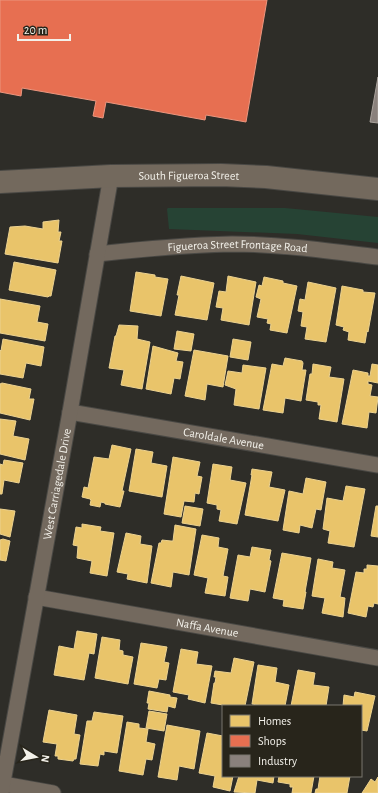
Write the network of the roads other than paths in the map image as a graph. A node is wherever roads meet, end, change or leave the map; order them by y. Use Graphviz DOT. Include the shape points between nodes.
graph roads {
  1 [pos="111,176"];
  2 [pos="0,182"];
  3 [pos="378,189"];
  4 [pos="97,254"];
  5 [pos="378,257"];
  6 [pos="70,412"];
  7 [pos="378,465"];
  8 [pos="36,597"];
  9 [pos="378,658"];
  10 [pos="2,788"];
  11 [pos="53,793"];
  1 -- 2 [label="main road, South Figueroa Street"];
  1 -- 3 [label="main road, South Figueroa Street" via="266,177"];
  1 -- 4 [label="street, West Carriagedale Drive"];
  4 -- 5 [label="street, Figueroa Street Frontage Road" via="178,246 233,244 291,247"];
  4 -- 6 [label="street, West Carriagedale Drive"];
  6 -- 7 [label="street, Caroldale Avenue"];
  6 -- 8 [label="street, West Carriagedale Drive"];
  8 -- 9 [label="street, Naffa Avenue"];
  8 -- 10 [label="street, West Carriagedale Drive"];
  10 -- 11 [label="street"];
}
